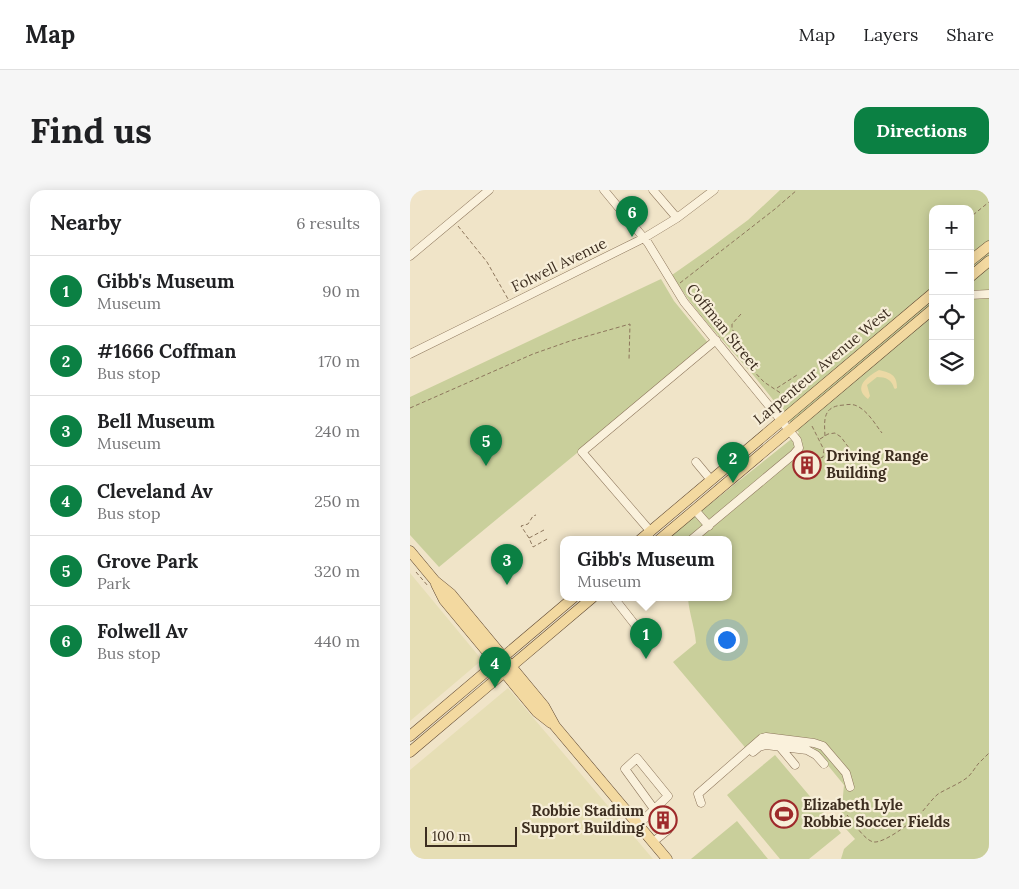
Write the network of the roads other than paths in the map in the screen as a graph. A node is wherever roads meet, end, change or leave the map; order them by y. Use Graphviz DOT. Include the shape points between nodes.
graph roads {
  1 [pos="489,190"];
  2 [pos="604,190"];
  3 [pos="653,190"];
  4 [pos="714,190"];
  5 [pos="677,218"];
  6 [pos="644,238"];
  7 [pos="989,246"];
  8 [pos="410,256"];
  9 [pos="974,259"];
  10 [pos="989,261"];
  11 [pos="974,274"];
  12 [pos="989,294"];
  13 [pos="931,295"];
  14 [pos="974,295"];
  15 [pos="929,312"];
  16 [pos="716,340"];
  17 [pos="410,354"];
  18 [pos="781,420"];
  19 [pos="789,429"];
  20 [pos="696,462"];
  21 [pos="711,480"];
  22 [pos="695,510"];
  23 [pos="708,526"];
  24 [pos="650,532"];
  25 [pos="645,536"];
  26 [pos="664,536"];
  27 [pos="696,536"];
  28 [pos="410,551"];
  29 [pos="569,601"];
  30 [pos="588,601"];
  31 [pos="616,601"];
  32 [pos="640,638"];
  33 [pos="500,660"];
  34 [pos="507,669"];
  35 [pos="410,736"];
  36 [pos="780,747"];
  37 [pos="410,752"];
  38 [pos="824,764"];
  39 [pos="794,765"];
  40 [pos="850,787"];
  41 [pos="654,809"];
  42 [pos="638,824"];
  43 [pos="668,830"];
  44 [pos="653,842"];
  45 [pos="666,859"];
  1 -- 8 [label="street"];
  2 -- 6 [label="street, Coffman Street"];
  3 -- 5 [label="street"];
  4 -- 5 [label="street, Folwell Avenue"];
  5 -- 6 [label="street, Folwell Avenue"];
  6 -- 16 [label="street, Coffman Street" via="684,302"];
  6 -- 17 [label="street, Folwell Avenue"];
  7 -- 9 [label="main road"];
  10 -- 11 [label="main road"];
  12 -- 14 [label="street"];
  13 -- 18 [label="main road, Larpenteur Avenue West"];
  15 -- 19 [label="main road, Larpenteur Avenue West"];
  16 -- 18 [label="street, Coffman Street"];
  16 -- 24 [label="street" via="582,452"];
  18 -- 19 [label="street, Coffman Street"];
  18 -- 21 [label="main road, Larpenteur Avenue West"];
  19 -- 22 [label="main road, Larpenteur Avenue West"];
  19 -- 23 [label="street" via="799,448 794,454"];
  20 -- 21 [label="street"];
  21 -- 24 [label="main road, Larpenteur Avenue West"];
  22 -- 23 [label="street"];
  22 -- 26 [label="main road, Larpenteur Avenue West"];
  23 -- 27 [label="street"];
  24 -- 25 [label="main road, Larpenteur Avenue West"];
  28 -- 33 [label="main road" via="435,581 444,600"];
  29 -- 33 [label="main road"];
  30 -- 34 [label="main road"];
  31 -- 32 [label="street" via="636,626"];
  33 -- 34 [label="main road"];
  33 -- 35 [label="main road"];
  34 -- 37 [label="main road"];
  34 -- 42 [label="main road" via="544,706 555,726"];
  36 -- 38 [label="street" via="807,750"];
  36 -- 39 [label="street"];
  36 -- 40 [label="street" via="759,747 710,788 702,802 698,794 766,737 822,746 846,773"];
  41 -- 41 [label="street" via="668,796 637,758 625,769"];
  41 -- 42 [label="street"];
  42 -- 44 [label="main road"];
  43 -- 44 [label="street"];
  44 -- 45 [label="main road"];
}
